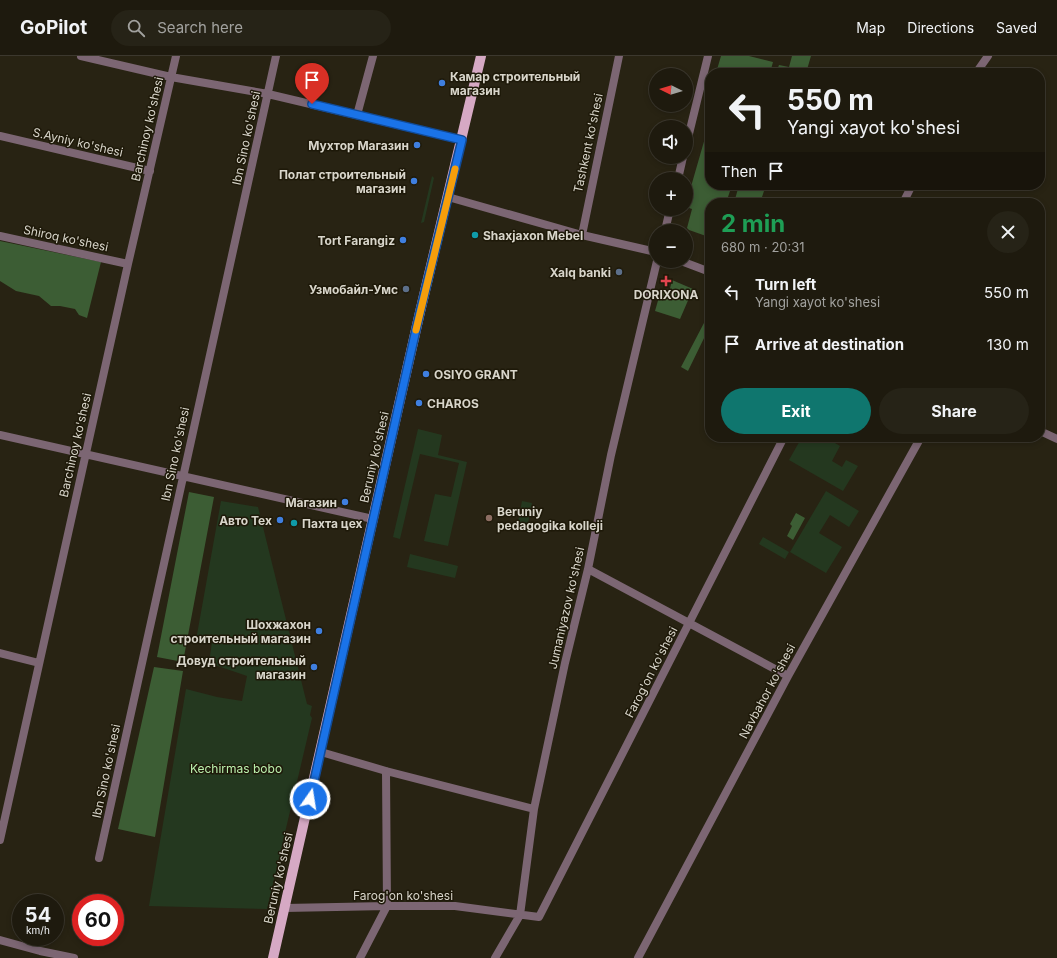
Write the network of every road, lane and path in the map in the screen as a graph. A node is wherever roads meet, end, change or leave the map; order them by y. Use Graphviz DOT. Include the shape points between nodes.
graph roads {
  1 [pos="81,56"];
  2 [pos="176,56"];
  3 [pos="276,56"];
  4 [pos="372,56"];
  5 [pos="481,56"];
  6 [pos="619,56"];
  7 [pos="708,56"];
  8 [pos="988,56"];
  9 [pos="705,68"];
  10 [pos="705,68"];
  11 [pos="980,68"];
  12 [pos="171,77"];
  13 [pos="268,94"];
  14 [pos="357,115"];
  15 [pos="692,120"];
  16 [pos="0,136"];
  17 [pos="462,140"];
  18 [pos="150,171"];
  19 [pos="448,197"];
  20 [pos="582,235"];
  21 [pos="0,236"];
  22 [pos="649,250"];
  23 [pos="128,264"];
  24 [pos="693,266"];
  25 [pos="655,268"];
  26 [pos="705,270"];
  27 [pos="1045,434"];
  28 [pos="0,435"];
  29 [pos="1057,440"];
  30 [pos="781,442"];
  31 [pos="918,442"];
  32 [pos="86,454"];
  33 [pos="183,477"];
  34 [pos="373,519"];
  35 [pos="588,569"];
  36 [pos="689,623"];
  37 [pos="0,653"];
  38 [pos="39,663"];
  39 [pos="788,676"];
  40 [pos="321,752"];
  41 [pos="386,771"];
  42 [pos="534,809"];
  43 [pos="0,840"];
  44 [pos="99,858"];
  45 [pos="387,906"];
  46 [pos="285,908"];
  47 [pos="520,915"];
  48 [pos="0,940"];
  49 [pos="38,954"];
  50 [pos="74,958"];
  51 [pos="273,958"];
  52 [pos="360,958"];
  53 [pos="495,958"];
  54 [pos="638,958"];
  1 -- 12 [label="street"];
  2 -- 12 [label="street, Barchinoy ko'shesi"];
  3 -- 13 [label="street, Ibn Sino ko'shesi"];
  4 -- 14 [label="street"];
  5 -- 17 [label="main road, Beruniy ko'shesi"];
  6 -- 20 [label="street, Tashkent ko'shesi"];
  7 -- 9 [label="street"];
  8 -- 11 [label="street"];
  10 -- 15 [label="street"];
  12 -- 13 [label="street"];
  12 -- 18 [label="street, Barchinoy ko'shesi"];
  13 -- 14 [label="street"];
  13 -- 33 [label="street, Ibn Sino ko'shesi"];
  14 -- 17 [label="street"];
  16 -- 18 [label="street, S.Ayniy ko'shesi"];
  17 -- 19 [label="main road, Beruniy ko'shesi"];
  18 -- 23 [label="street, Barchinoy ko'shesi"];
  19 -- 20 [label="street"];
  19 -- 34 [label="main road, Beruniy ko'shesi"];
  20 -- 22 [label="street"];
  21 -- 23 [label="street, Shiroq ko'shesi"];
  23 -- 32 [label="street, Barchinoy ko'shesi"];
  24 -- 26 [label="street"];
  25 -- 35 [label="street, Jumaniyazov ko'shesi"];
  27 -- 29 [label="street"];
  28 -- 32 [label="street"];
  30 -- 36 [label="street, Farog'on ko'shesi"];
  31 -- 39 [label="street, Navbahor ko'shesi"];
  32 -- 33 [label="street"];
  32 -- 38 [label="street, Barchinoy ko'shesi"];
  33 -- 34 [label="street"];
  33 -- 44 [label="street, Ibn Sino ko'shesi"];
  34 -- 40 [label="main road, Beruniy ko'shesi"];
  35 -- 36 [label="street"];
  35 -- 42 [label="street, Jumaniyazov ko'shesi"];
  36 -- 39 [label="street"];
  36 -- 47 [label="street, Farog'on ko'shesi" via="539,917"];
  37 -- 38 [label="street"];
  38 -- 43 [label="street, Barchinoy ko'shesi"];
  39 -- 54 [label="street, Navbahor ko'shesi"];
  40 -- 41 [label="street"];
  40 -- 46 [label="main road, Beruniy ko'shesi"];
  41 -- 42 [label="street"];
  41 -- 45 [label="street"];
  42 -- 47 [label="street, Jumaniyazov ko'shesi"];
  45 -- 46 [label="street, Farog'on ko'shesi"];
  45 -- 47 [label="street, Farog'on ko'shesi" via="455,906"];
  45 -- 52 [label="street"];
  46 -- 51 [label="main road, Beruniy ko'shesi"];
  47 -- 53 [label="street, Jumaniyazov ko'shesi"];
  48 -- 49 [label="street"];
  49 -- 50 [label="street"];
}
